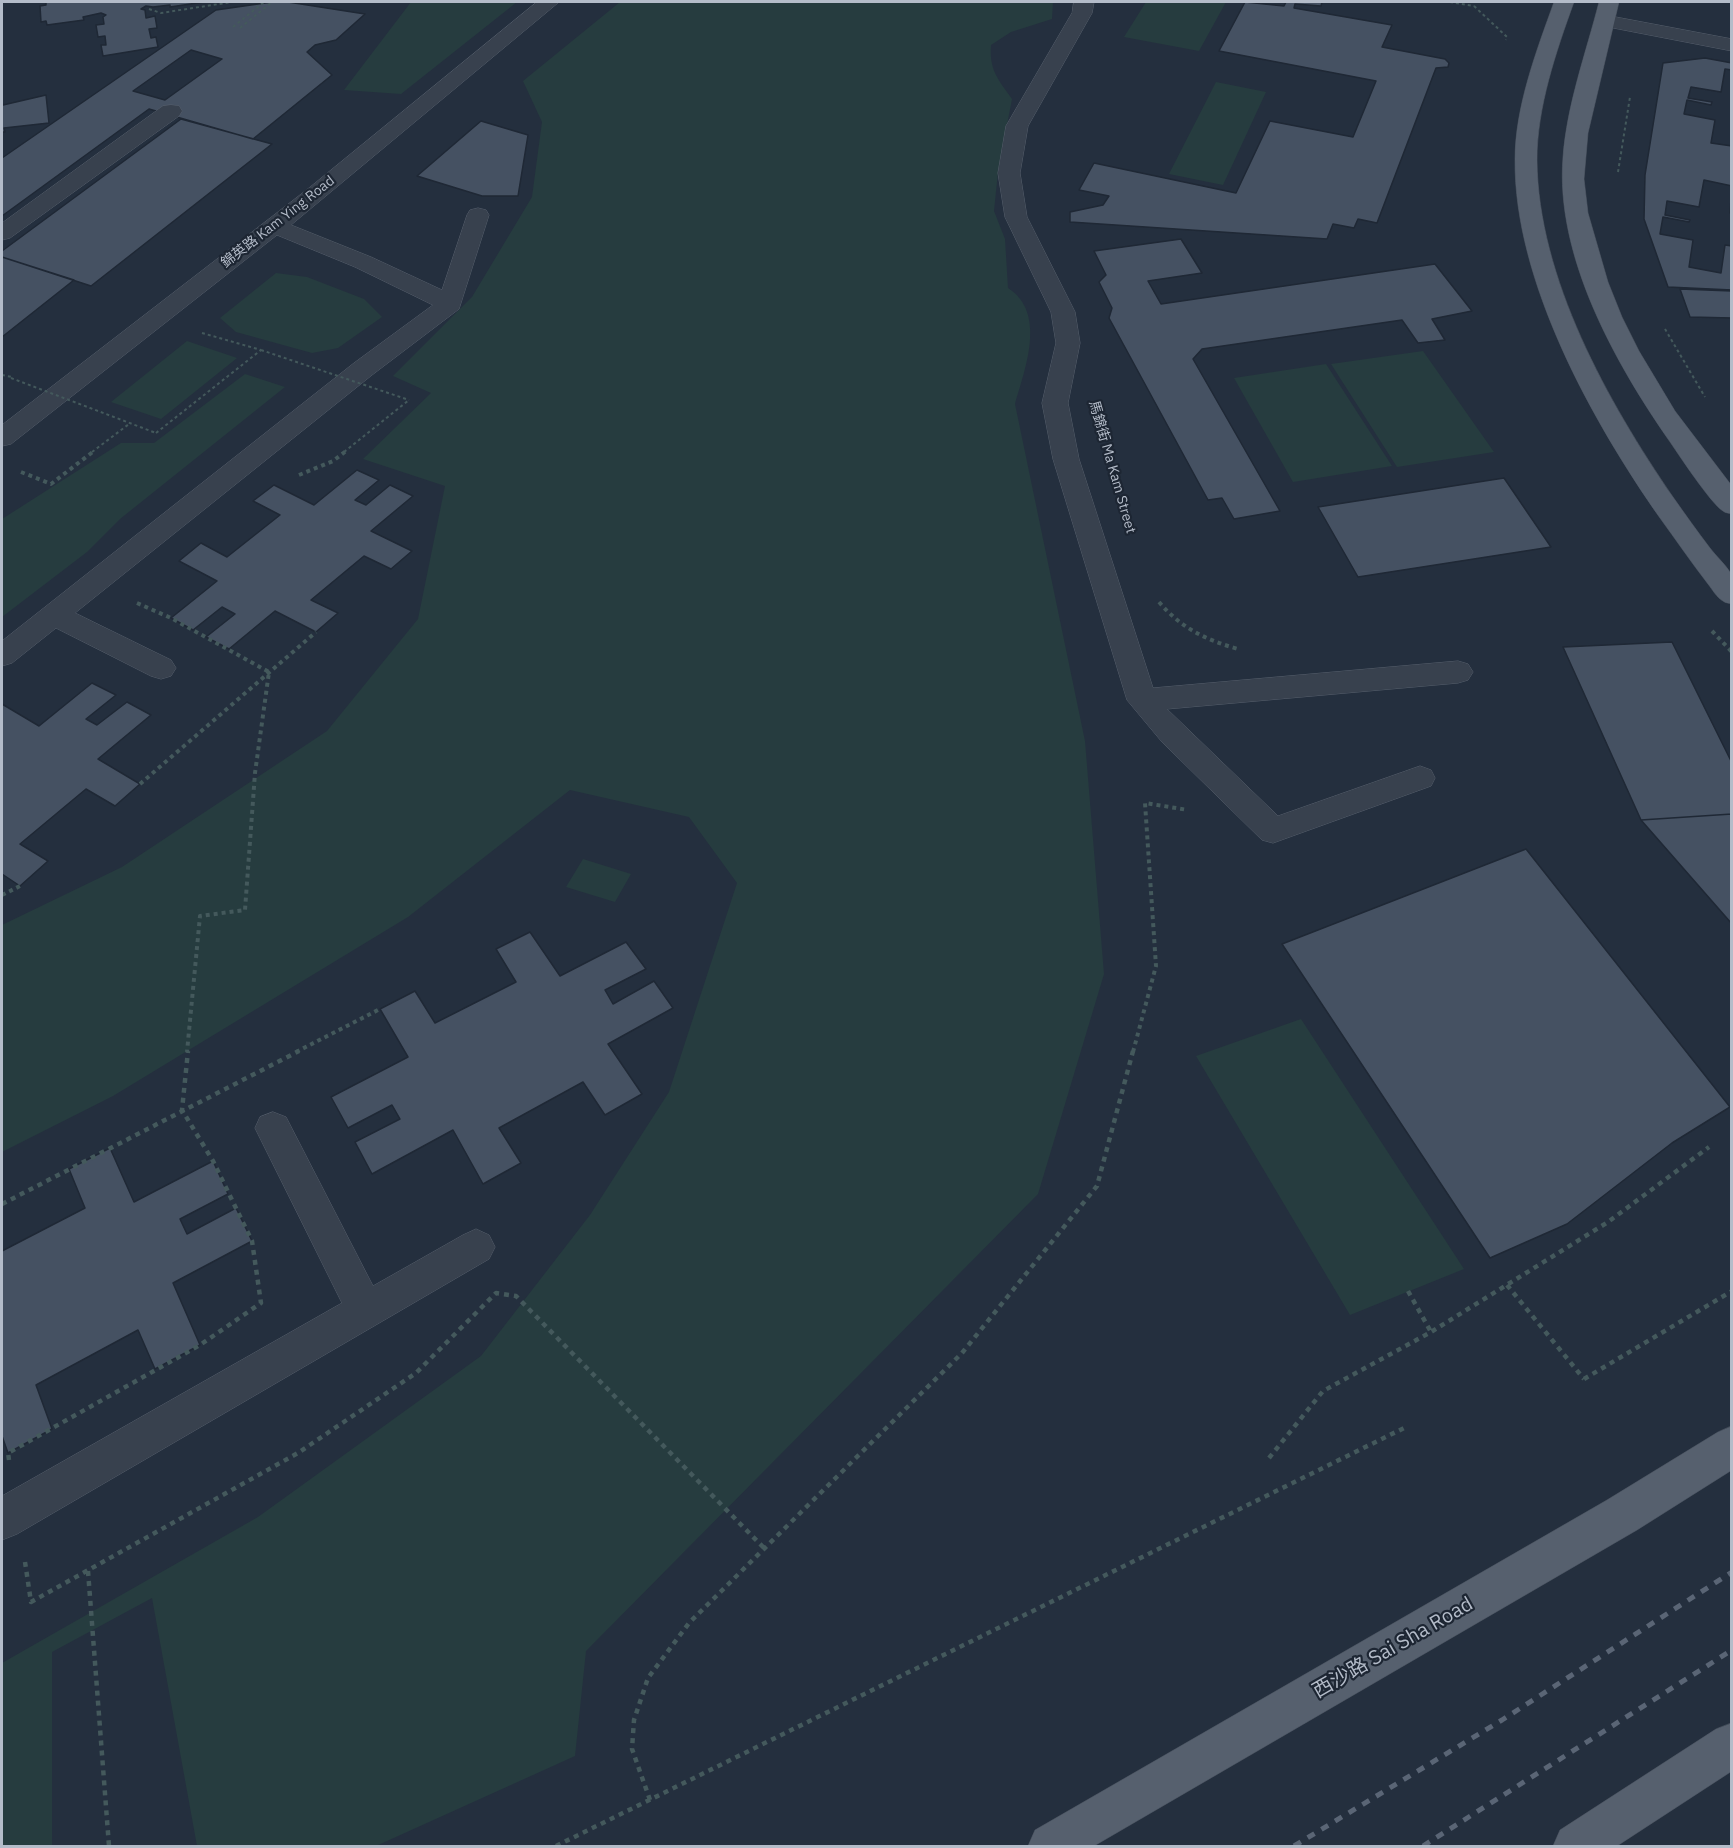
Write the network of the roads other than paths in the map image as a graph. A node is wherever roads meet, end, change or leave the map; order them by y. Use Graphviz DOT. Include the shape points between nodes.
graph roads {
  1 [pos="549,2"];
  2 [pos="1084,2"];
  3 [pos="1564,2"];
  4 [pos="1614,7"];
  5 [pos="1731,45"];
  6 [pos="171,111"];
  7 [pos="478,215"];
  8 [pos="273,226"];
  9 [pos="2,233"];
  10 [pos="450,304"];
  11 [pos="2,438"];
  12 [pos="1731,505"];
  13 [pos="1731,594"];
  14 [pos="56,615"];
  15 [pos="2,656"];
  16 [pos="161,668"];
  17 [pos="1458,672"];
  18 [pos="1142,700"];
  19 [pos="1420,778"];
  20 [pos="273,1128"];
  21 [pos="476,1247"];
  22 [pos="364,1310"];
  23 [pos="1731,1446"];
  24 [pos="2,1519"];
  25 [pos="1731,1745"];
  26 [pos="1051,1846"];
  27 [pos="1576,1846"];
  1 -- 8 [label="street, 錦英路 Kam Ying Road"];
  2 -- 18 [label="street" via="1082,13 1017,126 1009,173 1016,217 1063,312 1068,343 1055,403 1066,459"];
  3 -- 13 [label="main road" via="1541,66 1526,163 1529,204 1545,274 1606,409 1673,516"];
  4 -- 5 [label="street" via="1649,29"];
  4 -- 12 [label="main road" via="1581,106 1573,180 1578,220 1600,295 1617,332 1690,455"];
  6 -- 9 [label="street"];
  7 -- 10 [label="street"];
  8 -- 10 [label="street" via="395,274"];
  8 -- 11 [label="street, 錦英路 Kam Ying Road"];
  10 -- 14 [label="street"];
  14 -- 15 [label="street"];
  14 -- 16 [label="street"];
  17 -- 18 [label="street"];
  18 -- 19 [label="street" via="1166,729 1273,831"];
  20 -- 22 [label="street"];
  21 -- 22 [label="street"];
  22 -- 24 [label="street"];
  23 -- 26 [label="main road, 西沙路 Sai Sha Road" via="1622,1515"];
  25 -- 27 [label="main road"];
}
